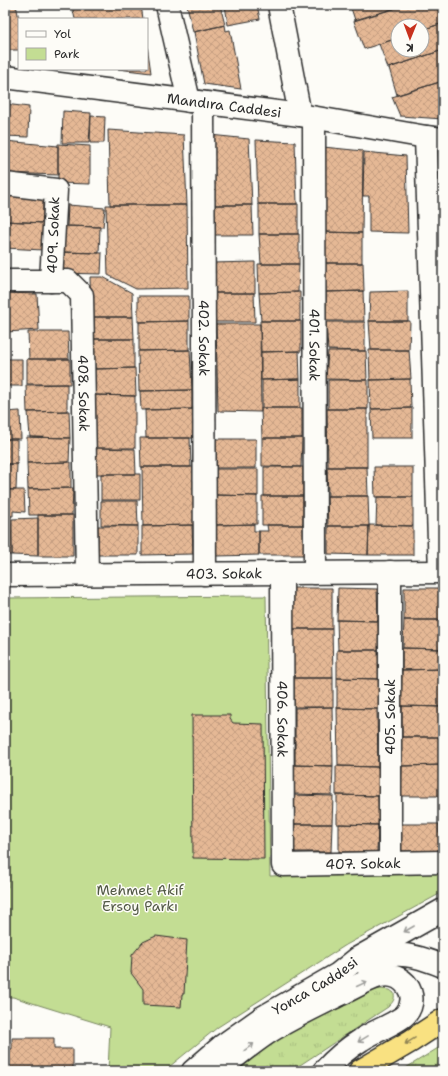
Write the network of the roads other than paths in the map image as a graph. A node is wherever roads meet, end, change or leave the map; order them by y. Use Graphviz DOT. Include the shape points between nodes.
graph roads {
  1 [pos="167,5"];
  2 [pos="279,5"];
  3 [pos="5,77"];
  4 [pos="196,102"];
  5 [pos="307,116"];
  6 [pos="435,138"];
  7 [pos="5,184"];
  8 [pos="5,281"];
  9 [pos="51,281"];
  10 [pos="390,572"];
  11 [pos="441,572"];
  12 [pos="282,573"];
  13 [pos="315,573"];
  14 [pos="87,574"];
  15 [pos="205,574"];
  16 [pos="5,575"];
  17 [pos="443,862"];
  18 [pos="390,863"];
  19 [pos="283,865"];
  20 [pos="443,910"];
  21 [pos="443,966"];
  22 [pos="338,974"];
  23 [pos="443,1020"];
  24 [pos="193,1071"];
  25 [pos="218,1071"];
  26 [pos="324,1071"];
  27 [pos="360,1071"];
  1 -- 4 [label="street, 402. Sokak"];
  2 -- 5 [label="street, 401. Sokak"];
  3 -- 4 [label="street, Mandıra Caddesi"];
  4 -- 5 [label="street, Mandıra Caddesi"];
  4 -- 15 [label="street, 402. Sokak"];
  5 -- 6 [label="street, Mandıra Caddesi"];
  5 -- 13 [label="street, 401. Sokak"];
  6 -- 11 [label="street"];
  7 -- 9 [label="street, 409. Sokak" via="56,190"];
  8 -- 9 [label="street, 408. Sokak"];
  9 -- 14 [label="street, 408. Sokak" via="68,281 82,295"];
  10 -- 11 [label="street, 403. Sokak"];
  10 -- 13 [label="street, 403. Sokak"];
  10 -- 18 [label="street, 405. Sokak"];
  12 -- 13 [label="street, 403. Sokak"];
  12 -- 15 [label="street, 403. Sokak"];
  12 -- 19 [label="street, 406. Sokak"];
  14 -- 15 [label="street, 403. Sokak"];
  14 -- 16 [label="street, 403. Sokak"];
  17 -- 18 [label="street, 407. Sokak"];
  18 -- 19 [label="street, 407. Sokak"];
  20 -- 22 [label="street, Yonca Caddesi, one-way" via="358,958"];
  21 -- 22 [label="street" via="407,955 387,956"];
  22 -- 24 [label="street, Yonca Caddesi" via="263,1017 222,1046"];
  23 -- 27 [label="highway, one-way"];
  25 -- 26 [label="street, one-way" via="269,1033 301,1014 380,976 391,975 401,979 411,991 410,1005 405,1014 361,1040"];
}
